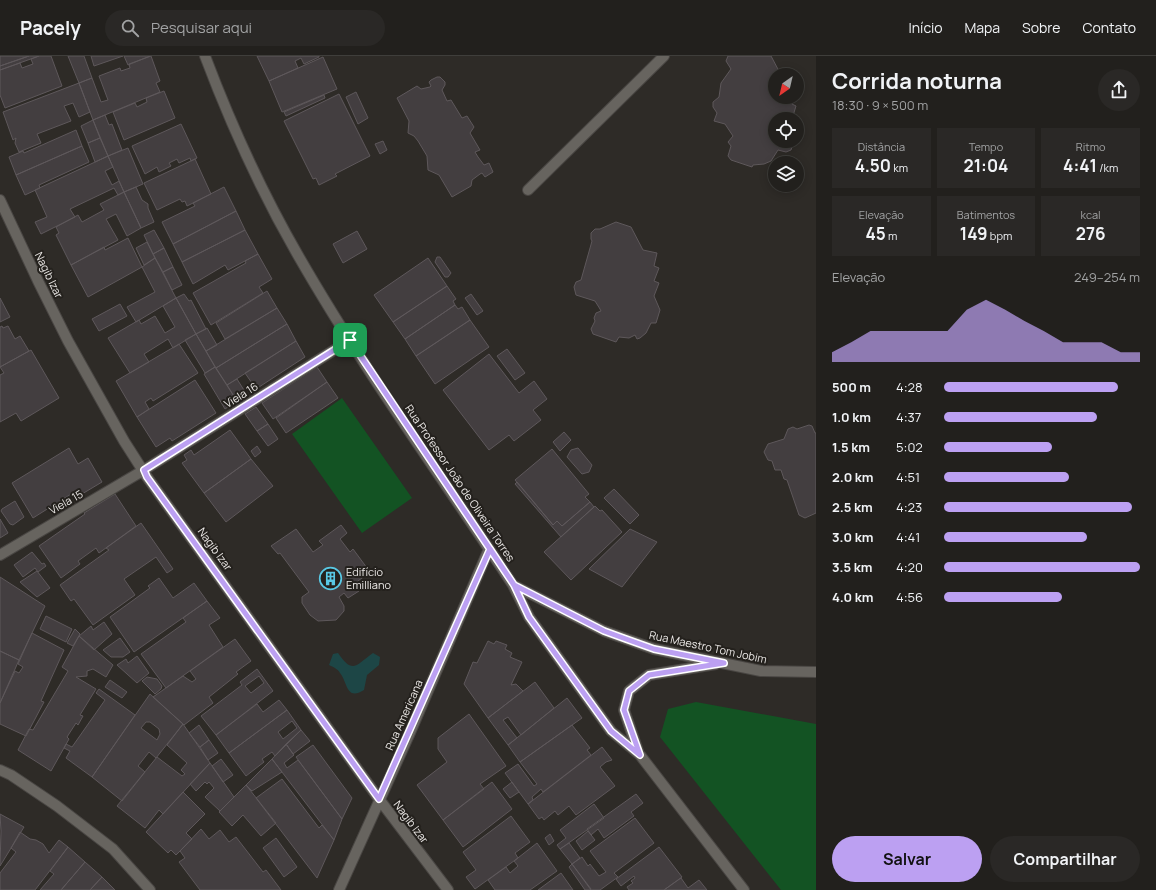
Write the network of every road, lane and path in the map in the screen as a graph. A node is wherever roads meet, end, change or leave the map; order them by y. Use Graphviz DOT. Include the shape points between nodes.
graph roads {
  1 [pos="205,56"];
  2 [pos="664,56"];
  3 [pos="528,190"];
  4 [pos="0,200"];
  5 [pos="350,340"];
  6 [pos="144,470"];
  7 [pos="490,549"];
  8 [pos="0,555"];
  9 [pos="514,585"];
  10 [pos="724,663"];
  11 [pos="816,672"];
  12 [pos="640,755"];
  13 [pos="0,770"];
  14 [pos="379,799"];
  15 [pos="150,890"];
  16 [pos="339,890"];
  17 [pos="448,890"];
  18 [pos="744,890"];
  1 -- 5 [label="street, Rua Professor João de Oliveira Torres" via="222,100 263,187 299,257"];
  2 -- 3 [label="street"];
  4 -- 6 [label="street, Nagib Izar" via="68,341 124,441"];
  5 -- 6 [label="street, Viela 16"];
  5 -- 7 [label="street, Rua Professor João de Oliveira Torres"];
  6 -- 8 [label="street, Viela 15"];
  6 -- 14 [label="street, Nagib Izar"];
  7 -- 9 [label="street, Rua Professor João de Oliveira Torres"];
  7 -- 14 [label="street, Rua Americana"];
  9 -- 10 [label="street, Rua Maestro Tom Jobim" via="604,631 654,649"];
  9 -- 12 [label="street, Rua Professor João de Oliveira Torres" via="529,617 611,731"];
  10 -- 11 [label="street, Rua Maestro Tom Jobim" via="761,671"];
  10 -- 12 [label="street" via="649,675 629,691 624,710"];
  12 -- 18 [label="street, Rua Professor João de Oliveira Torres"];
  13 -- 15 [label="street" via="57,806 113,849"];
  14 -- 16 [label="street, Rua Americana"];
  14 -- 17 [label="street, Nagib Izar"];
}
